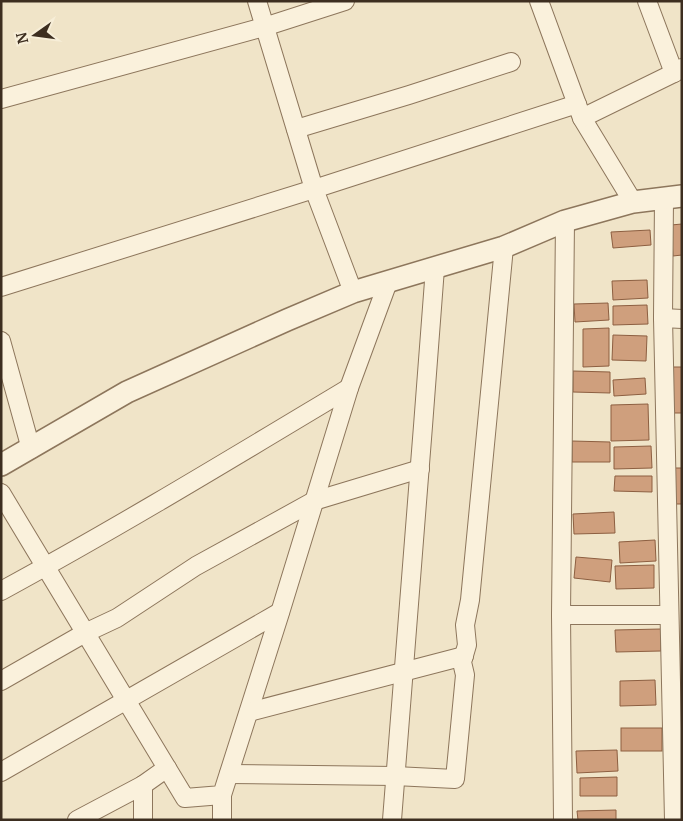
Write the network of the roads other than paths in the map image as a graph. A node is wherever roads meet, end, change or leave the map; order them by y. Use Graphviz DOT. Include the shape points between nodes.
graph roads {
  1 [pos="257,1"];
  2 [pos="345,1"];
  3 [pos="539,1"];
  4 [pos="647,1"];
  5 [pos="264,27"];
  6 [pos="510,62"];
  7 [pos="678,70"];
  8 [pos="1,99"];
  9 [pos="580,111"];
  10 [pos="296,129"];
  11 [pos="314,189"];
  12 [pos="673,198"];
  13 [pos="633,202"];
  14 [pos="565,221"];
  15 [pos="504,247"];
  16 [pos="435,268"];
  17 [pos="388,282"];
  18 [pos="1,287"];
  19 [pos="353,292"];
  20 [pos="663,318"];
  21 [pos="682,318"];
  22 [pos="1,341"];
  23 [pos="349,388"];
  24 [pos="673,420"];
  25 [pos="31,449"];
  26 [pos="1,465"];
  27 [pos="420,469"];
  28 [pos="1,493"];
  29 [pos="314,501"];
  30 [pos="674,515"];
  31 [pos="46,567"];
  32 [pos="1,591"];
  33 [pos="280,612"];
  34 [pos="561,615"];
  35 [pos="674,621"];
  36 [pos="86,634"];
  37 [pos="464,656"];
  38 [pos="403,672"];
  39 [pos="1,681"];
  40 [pos="126,700"];
  41 [pos="249,712"];
  42 [pos="677,729"];
  43 [pos="167,768"];
  44 [pos="1,772"];
  45 [pos="229,774"];
  46 [pos="395,776"];
  47 [pos="143,785"];
  48 [pos="222,795"];
  49 [pos="77,820"];
  50 [pos="143,820"];
  51 [pos="222,820"];
  52 [pos="392,820"];
  53 [pos="563,820"];
  54 [pos="674,820"];
  1 -- 5 [label="street"];
  2 -- 5 [label="street"];
  3 -- 9 [label="street"];
  4 -- 7 [label="street"];
  5 -- 8 [label="street"];
  5 -- 10 [label="street"];
  6 -- 10 [label="street"];
  7 -- 9 [label="street"];
  9 -- 11 [label="street"];
  9 -- 13 [label="street"];
  10 -- 11 [label="street"];
  11 -- 18 [label="street"];
  11 -- 19 [label="street"];
  12 -- 13 [label="street"];
  12 -- 20 [label="street"];
  13 -- 14 [label="street"];
  14 -- 15 [label="street"];
  14 -- 34 [label="street"];
  15 -- 16 [label="street"];
  15 -- 37 [label="street" via="470,600 464,625 467,645"];
  16 -- 17 [label="street"];
  16 -- 27 [label="street"];
  17 -- 19 [label="street"];
  17 -- 23 [label="street"];
  19 -- 25 [label="street" via="127,392"];
  20 -- 21 [label="street"];
  20 -- 24 [label="street"];
  22 -- 25 [label="street"];
  23 -- 29 [label="street"];
  23 -- 31 [label="street"];
  24 -- 30 [label="street"];
  25 -- 26 [label="street"];
  27 -- 29 [label="street"];
  27 -- 38 [label="street"];
  28 -- 31 [label="street"];
  29 -- 33 [label="street"];
  29 -- 36 [label="street" via="196,566 117,618"];
  30 -- 35 [label="street"];
  31 -- 32 [label="street"];
  31 -- 36 [label="street"];
  33 -- 40 [label="street"];
  33 -- 41 [label="street"];
  34 -- 35 [label="street"];
  34 -- 53 [label="street"];
  35 -- 42 [label="street"];
  36 -- 39 [label="street"];
  36 -- 40 [label="street"];
  37 -- 38 [label="street"];
  37 -- 46 [label="street" via="455,779"];
  38 -- 41 [label="street"];
  38 -- 46 [label="street"];
  40 -- 43 [label="street"];
  40 -- 44 [label="street"];
  41 -- 45 [label="street"];
  42 -- 54 [label="street"];
  43 -- 47 [label="street"];
  43 -- 48 [label="street" via="185,798"];
  45 -- 46 [label="street"];
  45 -- 48 [label="street"];
  46 -- 52 [label="street"];
  47 -- 49 [label="street"];
  47 -- 50 [label="street"];
  48 -- 51 [label="street"];
}
